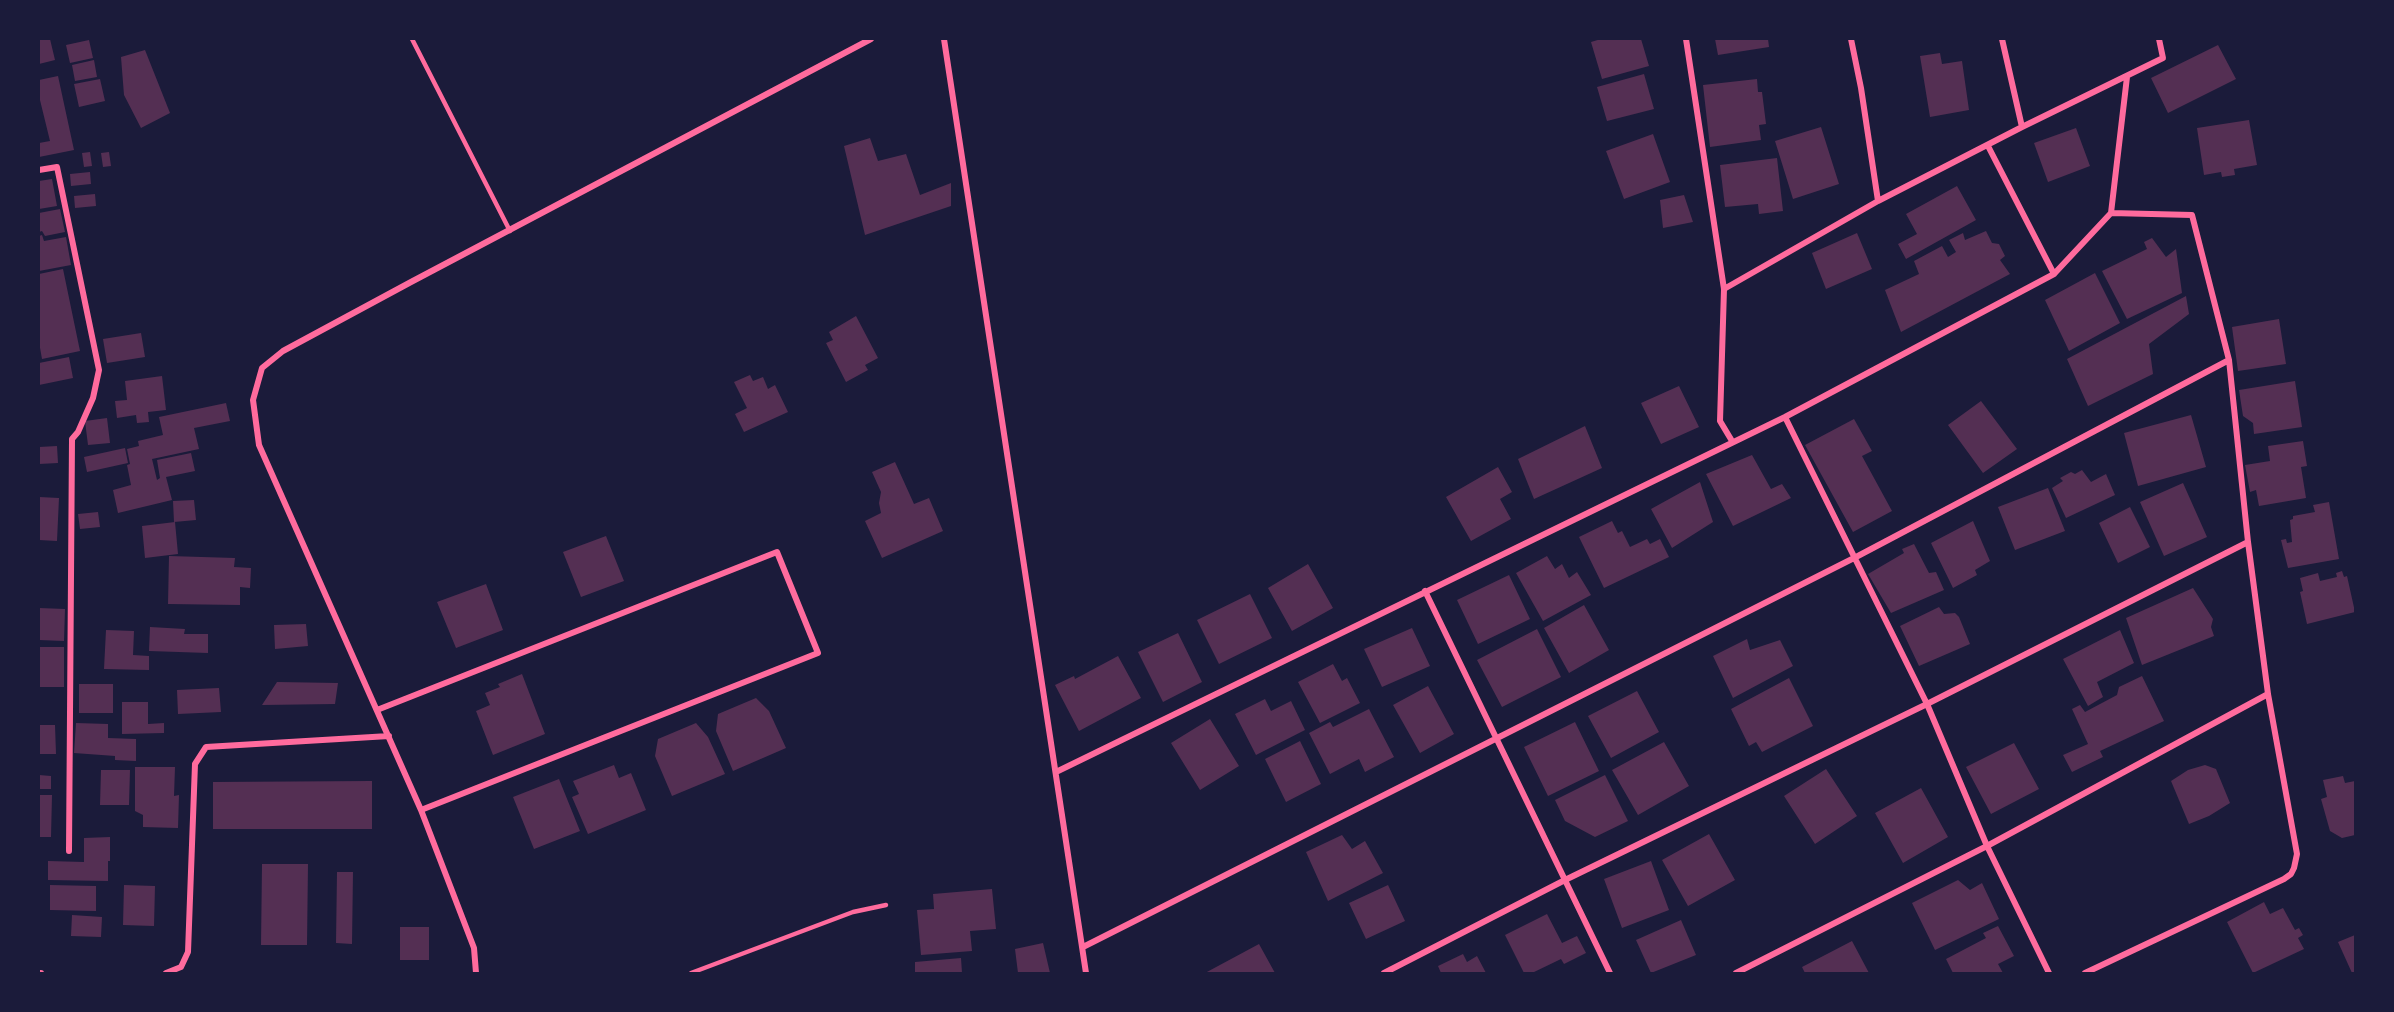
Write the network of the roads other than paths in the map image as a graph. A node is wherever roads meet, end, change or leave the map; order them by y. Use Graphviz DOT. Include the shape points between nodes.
graph roads {
  1 [pos="412,39"];
  2 [pos="871,39"];
  3 [pos="944,39"];
  4 [pos="1686,39"];
  5 [pos="1851,39"];
  6 [pos="2002,39"];
  7 [pos="2159,39"];
  8 [pos="2127,77"];
  9 [pos="2022,127"];
  10 [pos="1988,146"];
  11 [pos="39,170"];
  12 [pos="1878,201"];
  13 [pos="2111,213"];
  14 [pos="510,231"];
  15 [pos="2054,274"];
  16 [pos="1724,289"];
  17 [pos="2229,360"];
  18 [pos="1785,417"];
  19 [pos="1732,441"];
  20 [pos="2248,542"];
  21 [pos="1856,557"];
  22 [pos="1425,591"];
  23 [pos="2268,694"];
  24 [pos="1927,704"];
  25 [pos="377,710"];
  26 [pos="389,736"];
  27 [pos="1496,738"];
  28 [pos="1056,772"];
  29 [pos="422,810"];
  30 [pos="1987,846"];
  31 [pos="69,851"];
  32 [pos="1565,880"];
  33 [pos="886,905"];
  34 [pos="1083,947"];
  35 [pos="166,973"];
  36 [pos="476,973"];
  37 [pos="692,973"];
  38 [pos="1086,973"];
  39 [pos="1384,973"];
  40 [pos="1610,973"];
  41 [pos="1736,973"];
  42 [pos="2049,973"];
  43 [pos="2085,973"];
  1 -- 14 [label="lane"];
  2 -- 14 [label="street"];
  3 -- 28 [label="street"];
  4 -- 16 [label="street"];
  5 -- 12 [label="street"];
  6 -- 9 [label="street"];
  7 -- 8 [label="street" via="2163,58"];
  8 -- 9 [label="street"];
  8 -- 13 [label="street"];
  9 -- 10 [label="street"];
  10 -- 12 [label="street"];
  10 -- 15 [label="street"];
  11 -- 31 [label="street" via="57,167 99,370 93,398 72,439"];
  12 -- 16 [label="street"];
  13 -- 15 [label="street"];
  13 -- 17 [label="street" via="2192,215"];
  14 -- 25 [label="street" via="283,351 262,368 252,400 259,445"];
  15 -- 18 [label="street"];
  16 -- 19 [label="street" via="1720,421"];
  17 -- 20 [label="street"];
  17 -- 21 [label="street"];
  18 -- 19 [label="street"];
  18 -- 21 [label="street"];
  19 -- 22 [label="street"];
  20 -- 23 [label="street"];
  20 -- 24 [label="street"];
  21 -- 24 [label="street"];
  21 -- 27 [label="street"];
  22 -- 27 [label="street"];
  22 -- 28 [label="street"];
  23 -- 30 [label="street"];
  23 -- 43 [label="street" via="2297,854 2291,874"];
  24 -- 30 [label="street"];
  24 -- 32 [label="street"];
  25 -- 26 [label="street"];
  25 -- 29 [label="street" via="777,552 818,653"];
  26 -- 29 [label="street"];
  26 -- 35 [label="street" via="206,747 195,764 188,952 181,967"];
  27 -- 32 [label="street"];
  27 -- 34 [label="street"];
  28 -- 34 [label="street"];
  29 -- 36 [label="street" via="474,948"];
  30 -- 41 [label="street"];
  30 -- 42 [label="street"];
  32 -- 39 [label="street"];
  32 -- 40 [label="street"];
  33 -- 37 [label="lane" via="853,912"];
  34 -- 38 [label="street"];
}
